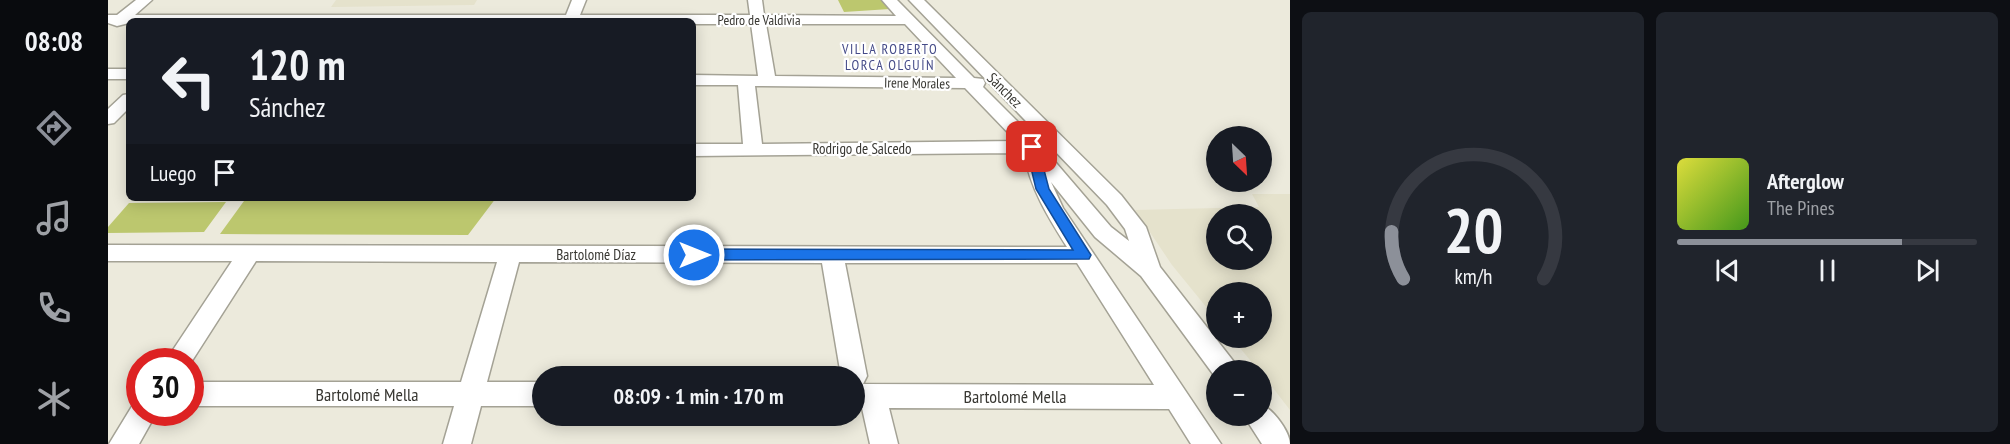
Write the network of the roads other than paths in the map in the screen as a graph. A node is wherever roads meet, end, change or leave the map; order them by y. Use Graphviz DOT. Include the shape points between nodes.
graph roads {
  1 [pos="145,0"];
  2 [pos="487,0"];
  3 [pos="579,0"];
  4 [pos="669,0"];
  5 [pos="755,0"];
  6 [pos="889,0"];
  7 [pos="916,0"];
  8 [pos="478,18"];
  9 [pos="573,18"];
  10 [pos="667,18"];
  11 [pos="114,19"];
  12 [pos="696,20"];
  13 [pos="756,20"];
  14 [pos="907,20"];
  15 [pos="108,28"];
  16 [pos="108,74"];
  17 [pos="126,74"];
  18 [pos="696,80"];
  19 [pos="746,80"];
  20 [pos="767,80"];
  21 [pos="996,82"];
  22 [pos="969,84"];
  23 [pos="126,102"];
  24 [pos="108,119"];
  25 [pos="1032,147"];
  26 [pos="753,149"];
  27 [pos="696,150"];
  28 [pos="109,254"];
  29 [pos="249,254"];
  30 [pos="510,254"];
  31 [pos="832,255"];
  32 [pos="1084,255"];
  33 [pos="1149,270"];
  34 [pos="187,348"];
  35 [pos="1217,360"];
  36 [pos="854,366"];
  37 [pos="865,389"];
  38 [pos="204,394"];
  39 [pos="471,394"];
  40 [pos="532,394"];
  41 [pos="1175,397"];
  42 [pos="865,402"];
  43 [pos="135,426"];
  44 [pos="1265,426"];
  45 [pos="123,444"];
  46 [pos="457,444"];
  47 [pos="884,444"];
  48 [pos="1207,444"];
  49 [pos="1278,444"];
  1 -- 11 [label="street"];
  2 -- 8 [label="street"];
  3 -- 9 [label="street"];
  4 -- 10 [label="street"];
  5 -- 13 [label="street"];
  6 -- 14 [label="street, Sánchez"];
  7 -- 21 [label="street, Sánchez"];
  11 -- 15 [label="street"];
  12 -- 13 [label="street, Pedro de Valdivia"];
  13 -- 14 [label="street, Pedro de Valdivia"];
  13 -- 20 [label="street"];
  14 -- 22 [label="street, Sánchez"];
  16 -- 17 [label="street"];
  18 -- 19 [label="street, Irene Morales"];
  19 -- 20 [label="street, Irene Morales"];
  19 -- 26 [label="street"];
  20 -- 22 [label="street, Irene Morales"];
  21 -- 22 [label="street, Irene Morales"];
  21 -- 33 [label="street, Sánchez" via="1114,200 1135,227"];
  22 -- 25 [label="street, Sánchez"];
  23 -- 24 [label="street"];
  25 -- 26 [label="street, Rodrigo de Salcedo"];
  25 -- 32 [label="street" via="1043,189"];
  25 -- 33 [label="street, Sánchez" via="1103,232"];
  26 -- 27 [label="street, Rodrigo de Salcedo"];
  28 -- 29 [label="street, Bartolomé Díaz"];
  29 -- 30 [label="street, Bartolomé Díaz"];
  29 -- 34 [label="street"];
  30 -- 31 [label="street, Bartolomé Díaz"];
  30 -- 39 [label="street"];
  31 -- 32 [label="street, Bartolomé Díaz"];
  31 -- 36 [label="street"];
  32 -- 41 [label="street"];
  33 -- 35 [label="street, Sánchez"];
  37 -- 41 [label="street, Bartolomé Mella"];
  38 -- 39 [label="street, Bartolomé Mella"];
  39 -- 40 [label="street, Bartolomé Mella"];
  39 -- 46 [label="street"];
  41 -- 48 [label="street"];
  42 -- 47 [label="street"];
  43 -- 45 [label="street"];
  44 -- 49 [label="street"];
}
